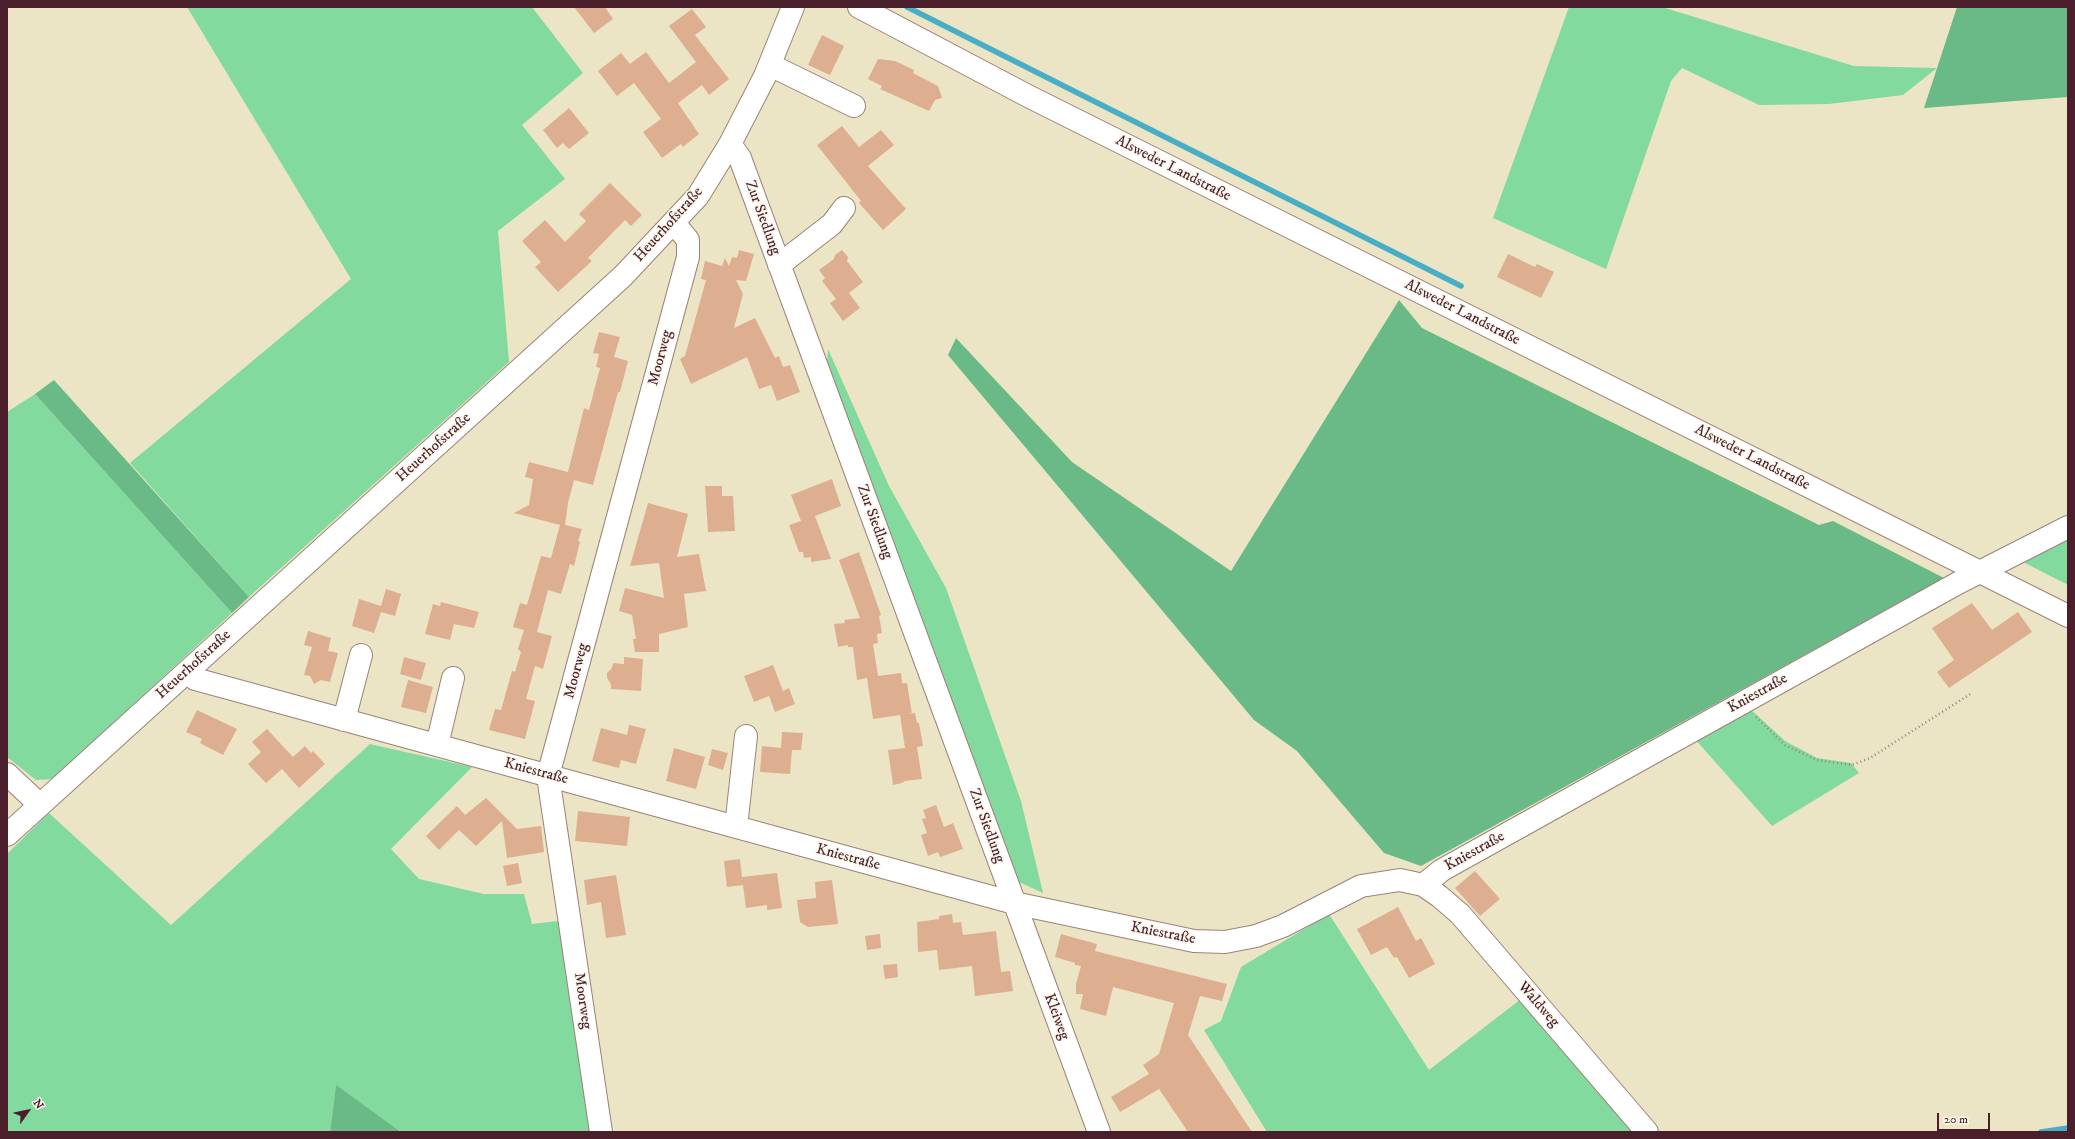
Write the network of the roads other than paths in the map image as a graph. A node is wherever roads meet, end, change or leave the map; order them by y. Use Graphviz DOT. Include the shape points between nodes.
graph roads {
  1 [pos="792,7"];
  2 [pos="859,7"];
  3 [pos="770,65"];
  4 [pos="854,106"];
  5 [pos="730,144"];
  6 [pos="844,208"];
  7 [pos="674,223"];
  8 [pos="779,265"];
  9 [pos="2068,527"];
  10 [pos="1980,572"];
  11 [pos="2068,616"];
  12 [pos="362,655"];
  13 [pos="188,672"];
  14 [pos="453,678"];
  15 [pos="344,720"];
  16 [pos="746,736"];
  17 [pos="437,745"];
  18 [pos="7,774"];
  19 [pos="548,776"];
  20 [pos="40,805"];
  21 [pos="736,827"];
  22 [pos="7,835"];
  23 [pos="1423,885"];
  24 [pos="1014,903"];
  25 [pos="601,1132"];
  26 [pos="1099,1132"];
  27 [pos="1647,1132"];
  1 -- 3 [label="street, Heuerhofstraße"];
  2 -- 10 [label="street, Alsweder Landstraße" via="1036,100"];
  3 -- 4 [label="street"];
  3 -- 5 [label="street, Heuerhofstraße"];
  5 -- 7 [label="street, Heuerhofstraße" via="698,196"];
  5 -- 8 [label="street, Zur Siedlung" via="740,158"];
  6 -- 8 [label="street" via="832,224"];
  7 -- 13 [label="street, Heuerhofstraße" via="623,276"];
  7 -- 19 [label="street, Moorweg" via="688,240 688,256"];
  8 -- 24 [label="street, Zur Siedlung"];
  9 -- 10 [label="street, Kniestraße"];
  10 -- 11 [label="street, Alsweder Landstraße"];
  10 -- 23 [label="street, Kniestraße" via="1442,870"];
  12 -- 15 [label="street"];
  13 -- 15 [label="street, Kniestraße" via="195,679"];
  13 -- 20 [label="street, Heuerhofstraße"];
  14 -- 17 [label="street"];
  15 -- 17 [label="street, Kniestraße"];
  16 -- 21 [label="street"];
  17 -- 19 [label="street, Kniestraße"];
  18 -- 20 [label="street"];
  19 -- 21 [label="street, Kniestraße"];
  19 -- 25 [label="street, Moorweg"];
  20 -- 22 [label="street, Heuerhofstraße"];
  21 -- 24 [label="street, Kniestraße"];
  23 -- 24 [label="street, Kniestraße" via="1400,880 1361,886 1283,926 1256,936 1225,942 1194,941"];
  23 -- 27 [label="street, Waldweg" via="1460,914"];
  24 -- 26 [label="street, Kleiweg"];
}
